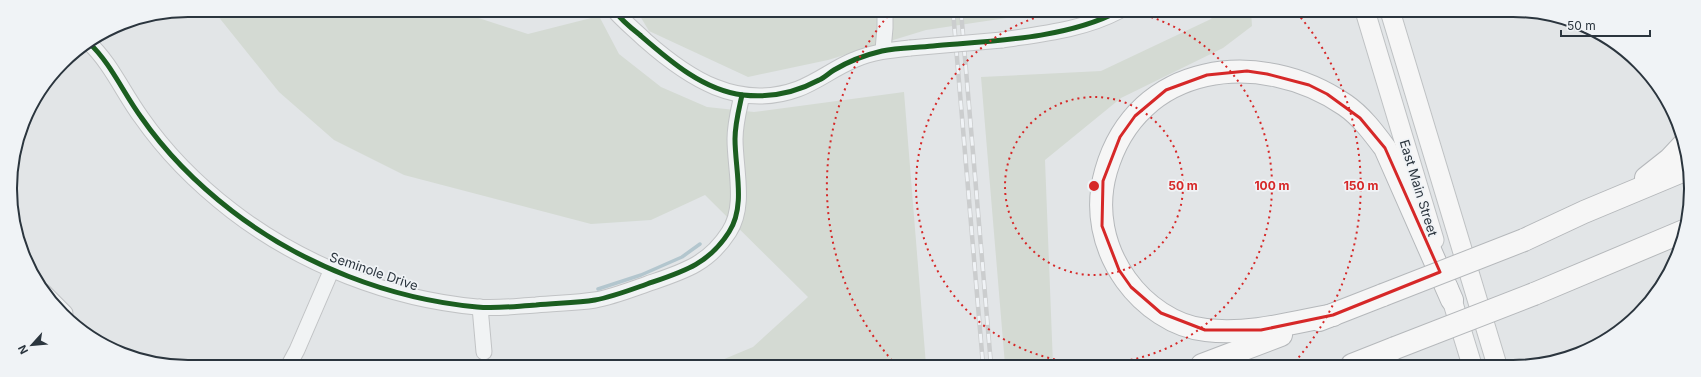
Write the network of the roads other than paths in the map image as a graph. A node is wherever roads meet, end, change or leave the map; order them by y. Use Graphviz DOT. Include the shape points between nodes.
graph roads {
  1 [pos="622,17"];
  2 [pos="885,17"];
  3 [pos="1103,17"];
  4 [pos="1367,17"];
  5 [pos="1392,17"];
  6 [pos="93,46"];
  7 [pos="882,50"];
  8 [pos="742,95"];
  9 [pos="1679,149"];
  10 [pos="1683,170"];
  11 [pos="1584,212"];
  12 [pos="1678,234"];
  13 [pos="332,269"];
  14 [pos="1452,300"];
  15 [pos="480,307"];
  16 [pos="1333,314"];
  17 [pos="484,352"];
  18 [pos="292,360"];
  19 [pos="1217,360"];
  20 [pos="1366,360"];
  21 [pos="1470,360"];
  22 [pos="1494,360"];
  1 -- 8 [label="street" via="678,66 721,90"];
  2 -- 7 [label="street"];
  3 -- 7 [label="street, bridge" via="1054,32 1002,40"];
  4 -- 14 [label="main road, East Main Street"];
  5 -- 22 [label="main road, East Main Street"];
  6 -- 13 [label="street, Seminole Drive" via="156,138 197,182 232,212 287,248"];
  7 -- 8 [label="street" via="854,60 819,80 782,94"];
  8 -- 15 [label="street, Seminole Drive" via="735,139 738,201 736,216 720,245 706,260 681,272 596,300"];
  9 -- 11 [label="highway" via="1650,176"];
  10 -- 11 [label="highway"];
  11 -- 16 [label="highway, bridge" via="1524,240"];
  12 -- 20 [label="highway, bridge"];
  13 -- 15 [label="street, Seminole Drive" via="401,294"];
  13 -- 18 [label="street"];
  14 -- 16 [label="highway" via="1385,148 1372,131 1346,106 1309,85 1288,78 1247,71 1206,75 1185,81 1149,102 1131,121 1110,157 1100,204 1102,226 1109,250 1131,287 1161,313 1180,323 1205,330 1261,330"];
  14 -- 21 [label="main road, East Main Street"];
  15 -- 17 [label="street"];
  16 -- 19 [label="highway"];
}
